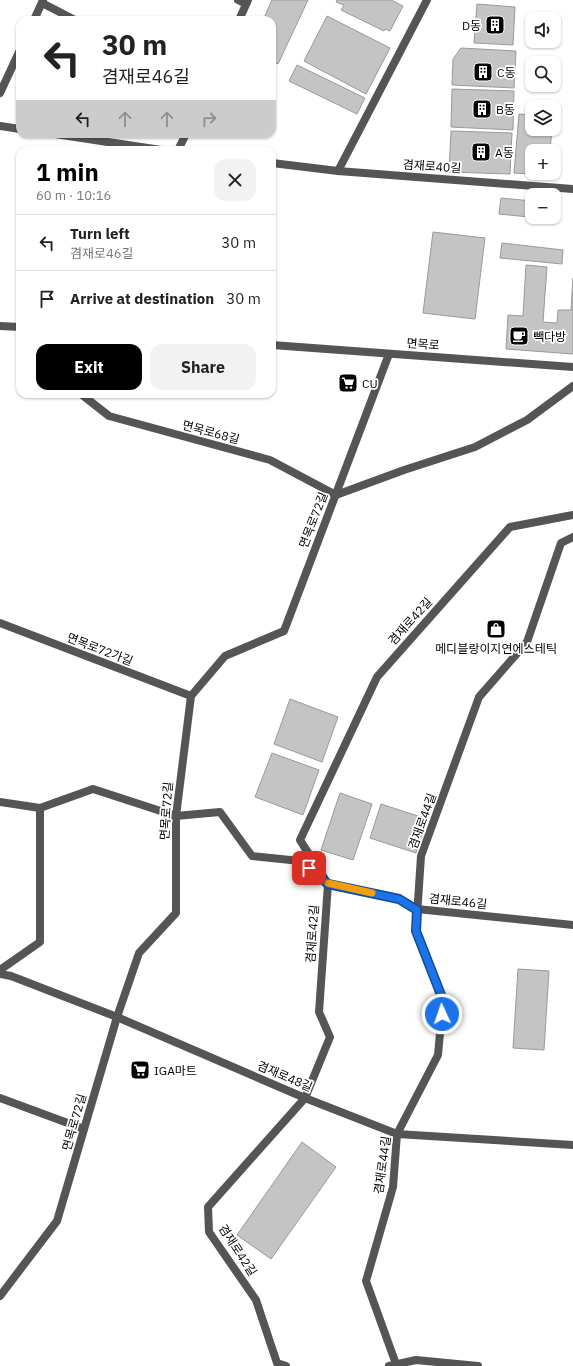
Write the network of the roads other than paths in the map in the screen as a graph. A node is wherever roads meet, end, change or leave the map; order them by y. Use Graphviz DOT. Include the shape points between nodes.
graph roads {
  1 [pos="42,1"];
  2 [pos="244,1"];
  3 [pos="424,1"];
  4 [pos="36,16"];
  5 [pos="69,16"];
  6 [pos="240,16"];
  7 [pos="16,59"];
  8 [pos="0,93"];
  9 [pos="0,126"];
  10 [pos="16,128"];
  11 [pos="81,138"];
  12 [pos="134,146"];
  13 [pos="276,163"];
  14 [pos="338,171"];
  15 [pos="573,189"];
  16 [pos="0,326"];
  17 [pos="16,328"];
  18 [pos="276,346"];
  19 [pos="389,354"];
  20 [pos="573,367"];
  21 [pos="573,386"];
  22 [pos="86,398"];
  23 [pos="336,495"];
  24 [pos="573,515"];
  25 [pos="573,537"];
  26 [pos="0,623"];
  27 [pos="191,696"];
  28 [pos="0,802"];
  29 [pos="40,808"];
  30 [pos="176,816"];
  31 [pos="328,884"];
  32 [pos="417,910"];
  33 [pos="573,924"];
  34 [pos="0,970"];
  35 [pos="0,974"];
  36 [pos="117,1017"];
  37 [pos="0,1098"];
  38 [pos="305,1098"];
  39 [pos="84,1129"];
  40 [pos="398,1134"];
  41 [pos="573,1145"];
  42 [pos="0,1296"];
  43 [pos="393,1365"];
  44 [pos="286,1366"];
  45 [pos="478,1366"];
  1 -- 4 [label="street"];
  1 -- 5 [label="street"];
  2 -- 6 [label="street"];
  3 -- 14 [label="street"];
  7 -- 8 [label="street"];
  9 -- 10 [label="street"];
  11 -- 12 [label="street"];
  13 -- 14 [label="street, 겸재로40길"];
  14 -- 15 [label="street, 겸재로40길"];
  16 -- 17 [label="street"];
  18 -- 19 [label="street, 면목로"];
  19 -- 20 [label="street, 면목로"];
  19 -- 23 [label="street, 면목로72길"];
  21 -- 23 [label="street" via="527,420 475,447"];
  22 -- 23 [label="street, 면목로68길" via="109,416 270,460"];
  23 -- 27 [label="street, 면목로72길" via="284,631 225,656"];
  24 -- 31 [label="street, 겸재로42길" via="510,527 377,677 300,840"];
  25 -- 32 [label="street, 겸재로44길" via="561,543 527,642 479,697 421,856"];
  26 -- 27 [label="street, 면목로72가길"];
  27 -- 30 [label="street, 면목로72길"];
  28 -- 29 [label="street, 겸재로46길"];
  29 -- 30 [label="street, 겸재로46길" via="93,789"];
  29 -- 34 [label="street" via="40,942"];
  30 -- 31 [label="street, 겸재로46길" via="220,812 252,856 300,861"];
  30 -- 36 [label="street, 면목로72길" via="176,913 139,953"];
  31 -- 32 [label="street, 겸재로46길" via="399,899"];
  31 -- 38 [label="street, 겸재로42길" via="319,1012 330,1037"];
  32 -- 33 [label="street, 겸재로46길"];
  32 -- 40 [label="street, 겸재로44길" via="416,931 443,1000 438,1055"];
  35 -- 36 [label="street, 겸재로48길"];
  36 -- 38 [label="street, 겸재로48길"];
  36 -- 39 [label="street, 면목로72길"];
  37 -- 39 [label="street"];
  38 -- 40 [label="street, 겸재로48길"];
  38 -- 44 [label="street, 겸재로42길" via="208,1207 209,1232 256,1300 277,1363"];
  39 -- 42 [label="street, 면목로72길" via="57,1221"];
  40 -- 41 [label="street, 겸재로48길"];
  40 -- 43 [label="street, 겸재로44길" via="393,1187 366,1281"];
  43 -- 45 [label="street" via="416,1360"];
}
